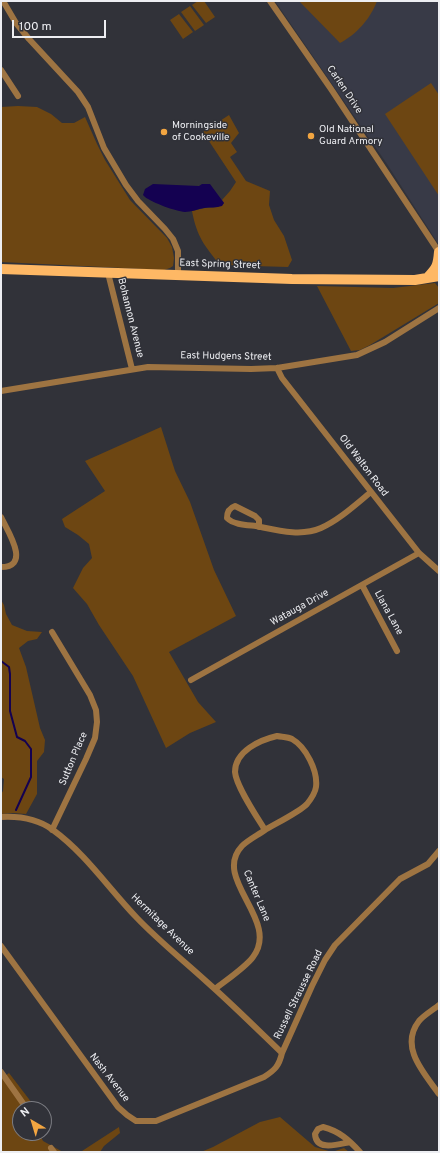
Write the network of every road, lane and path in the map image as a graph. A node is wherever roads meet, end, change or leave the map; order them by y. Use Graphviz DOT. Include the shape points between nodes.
graph roads {
  1 [pos="2,1"];
  2 [pos="270,1"];
  3 [pos="1,70"];
  4 [pos="18,96"];
  5 [pos="439,252"];
  6 [pos="1,269"];
  7 [pos="108,273"];
  8 [pos="178,276"];
  9 [pos="439,276"];
  10 [pos="427,278"];
  11 [pos="439,308"];
  12 [pos="277,368"];
  13 [pos="132,369"];
  14 [pos="1,391"];
  15 [pos="371,492"];
  16 [pos="1,517"];
  17 [pos="259,527"];
  18 [pos="419,553"];
  19 [pos="1,567"];
  20 [pos="439,572"];
  21 [pos="362,585"];
  22 [pos="52,632"];
  23 [pos="397,651"];
  24 [pos="191,680"];
  25 [pos="1,817"];
  26 [pos="52,830"];
  27 [pos="265,830"];
  28 [pos="439,851"];
  29 [pos="1,946"];
  30 [pos="215,989"];
  31 [pos="439,1006"];
  32 [pos="282,1053"];
  33 [pos="1,1072"];
  34 [pos="439,1094"];
  35 [pos="22,1101"];
  36 [pos="350,1142"];
  37 [pos="360,1152"];
  1 -- 8 [label="street" via="29,40 78,92 88,107 104,148 126,185 138,202 173,239 178,250"];
  2 -- 5 [label="street, Carlen Drive"];
  3 -- 4 [label="street"];
  5 -- 10 [label="main road" via="438,264"];
  6 -- 7 [label="main road, East Spring Street"];
  7 -- 8 [label="main road, East Spring Street"];
  7 -- 13 [label="street, Bohannon Avenue"];
  8 -- 10 [label="main road, East Spring Street" via="415,280"];
  9 -- 10 [label="main road, East Spring Street"];
  11 -- 12 [label="street, East Hudgens Street" via="385,342 357,356"];
  12 -- 13 [label="street, East Hudgens Street" via="168,366"];
  12 -- 15 [label="street, Old Walton Road" via="282,378"];
  13 -- 14 [label="street, East Hudgens Street"];
  15 -- 17 [label="street" via="319,529 303,532"];
  15 -- 18 [label="street, Old Walton Road"];
  16 -- 19 [label="street" via="17,556 14,562"];
  17 -- 17 [label="street" via="231,522 227,518 228,512 235,506 255,516 259,520"];
  18 -- 20 [label="street, Old Walton Road"];
  18 -- 21 [label="street, Watauga Drive"];
  21 -- 23 [label="street, Llana Lane"];
  21 -- 24 [label="street, Watauga Drive"];
  22 -- 26 [label="street, Sutton Place" via="90,695 96,710 97,722 95,738"];
  25 -- 26 [label="street, Hermitage Avenue" via="13,816 32,820"];
  26 -- 30 [label="street, Hermitage Avenue" via="94,868 138,919"];
  27 -- 27 [label="street, Canter Lane" via="306,806 313,797 316,787 309,759 301,746 291,738 277,736 265,739 254,744 238,761 235,772 238,781"];
  27 -- 30 [label="street, Canter Lane" via="242,846 236,856 234,867 236,879 259,927 258,948 253,957"];
  28 -- 32 [label="street, Russell Strausse Road" via="428,864 400,879 335,945 312,986"];
  29 -- 32 [label="street, Nash Avenue" via="118,1107 136,1121 156,1120 264,1077 279,1064"];
  30 -- 32 [label="street, Hermitage Avenue"];
  31 -- 34 [label="street" via="420,1021 413,1032 411,1046 417,1061"];
  33 -- 35 [label="street"];
  36 -- 36 [label="street" via="326,1146 315,1140 315,1134 323,1127 341,1134"];
  36 -- 37 [label="street"];
}
